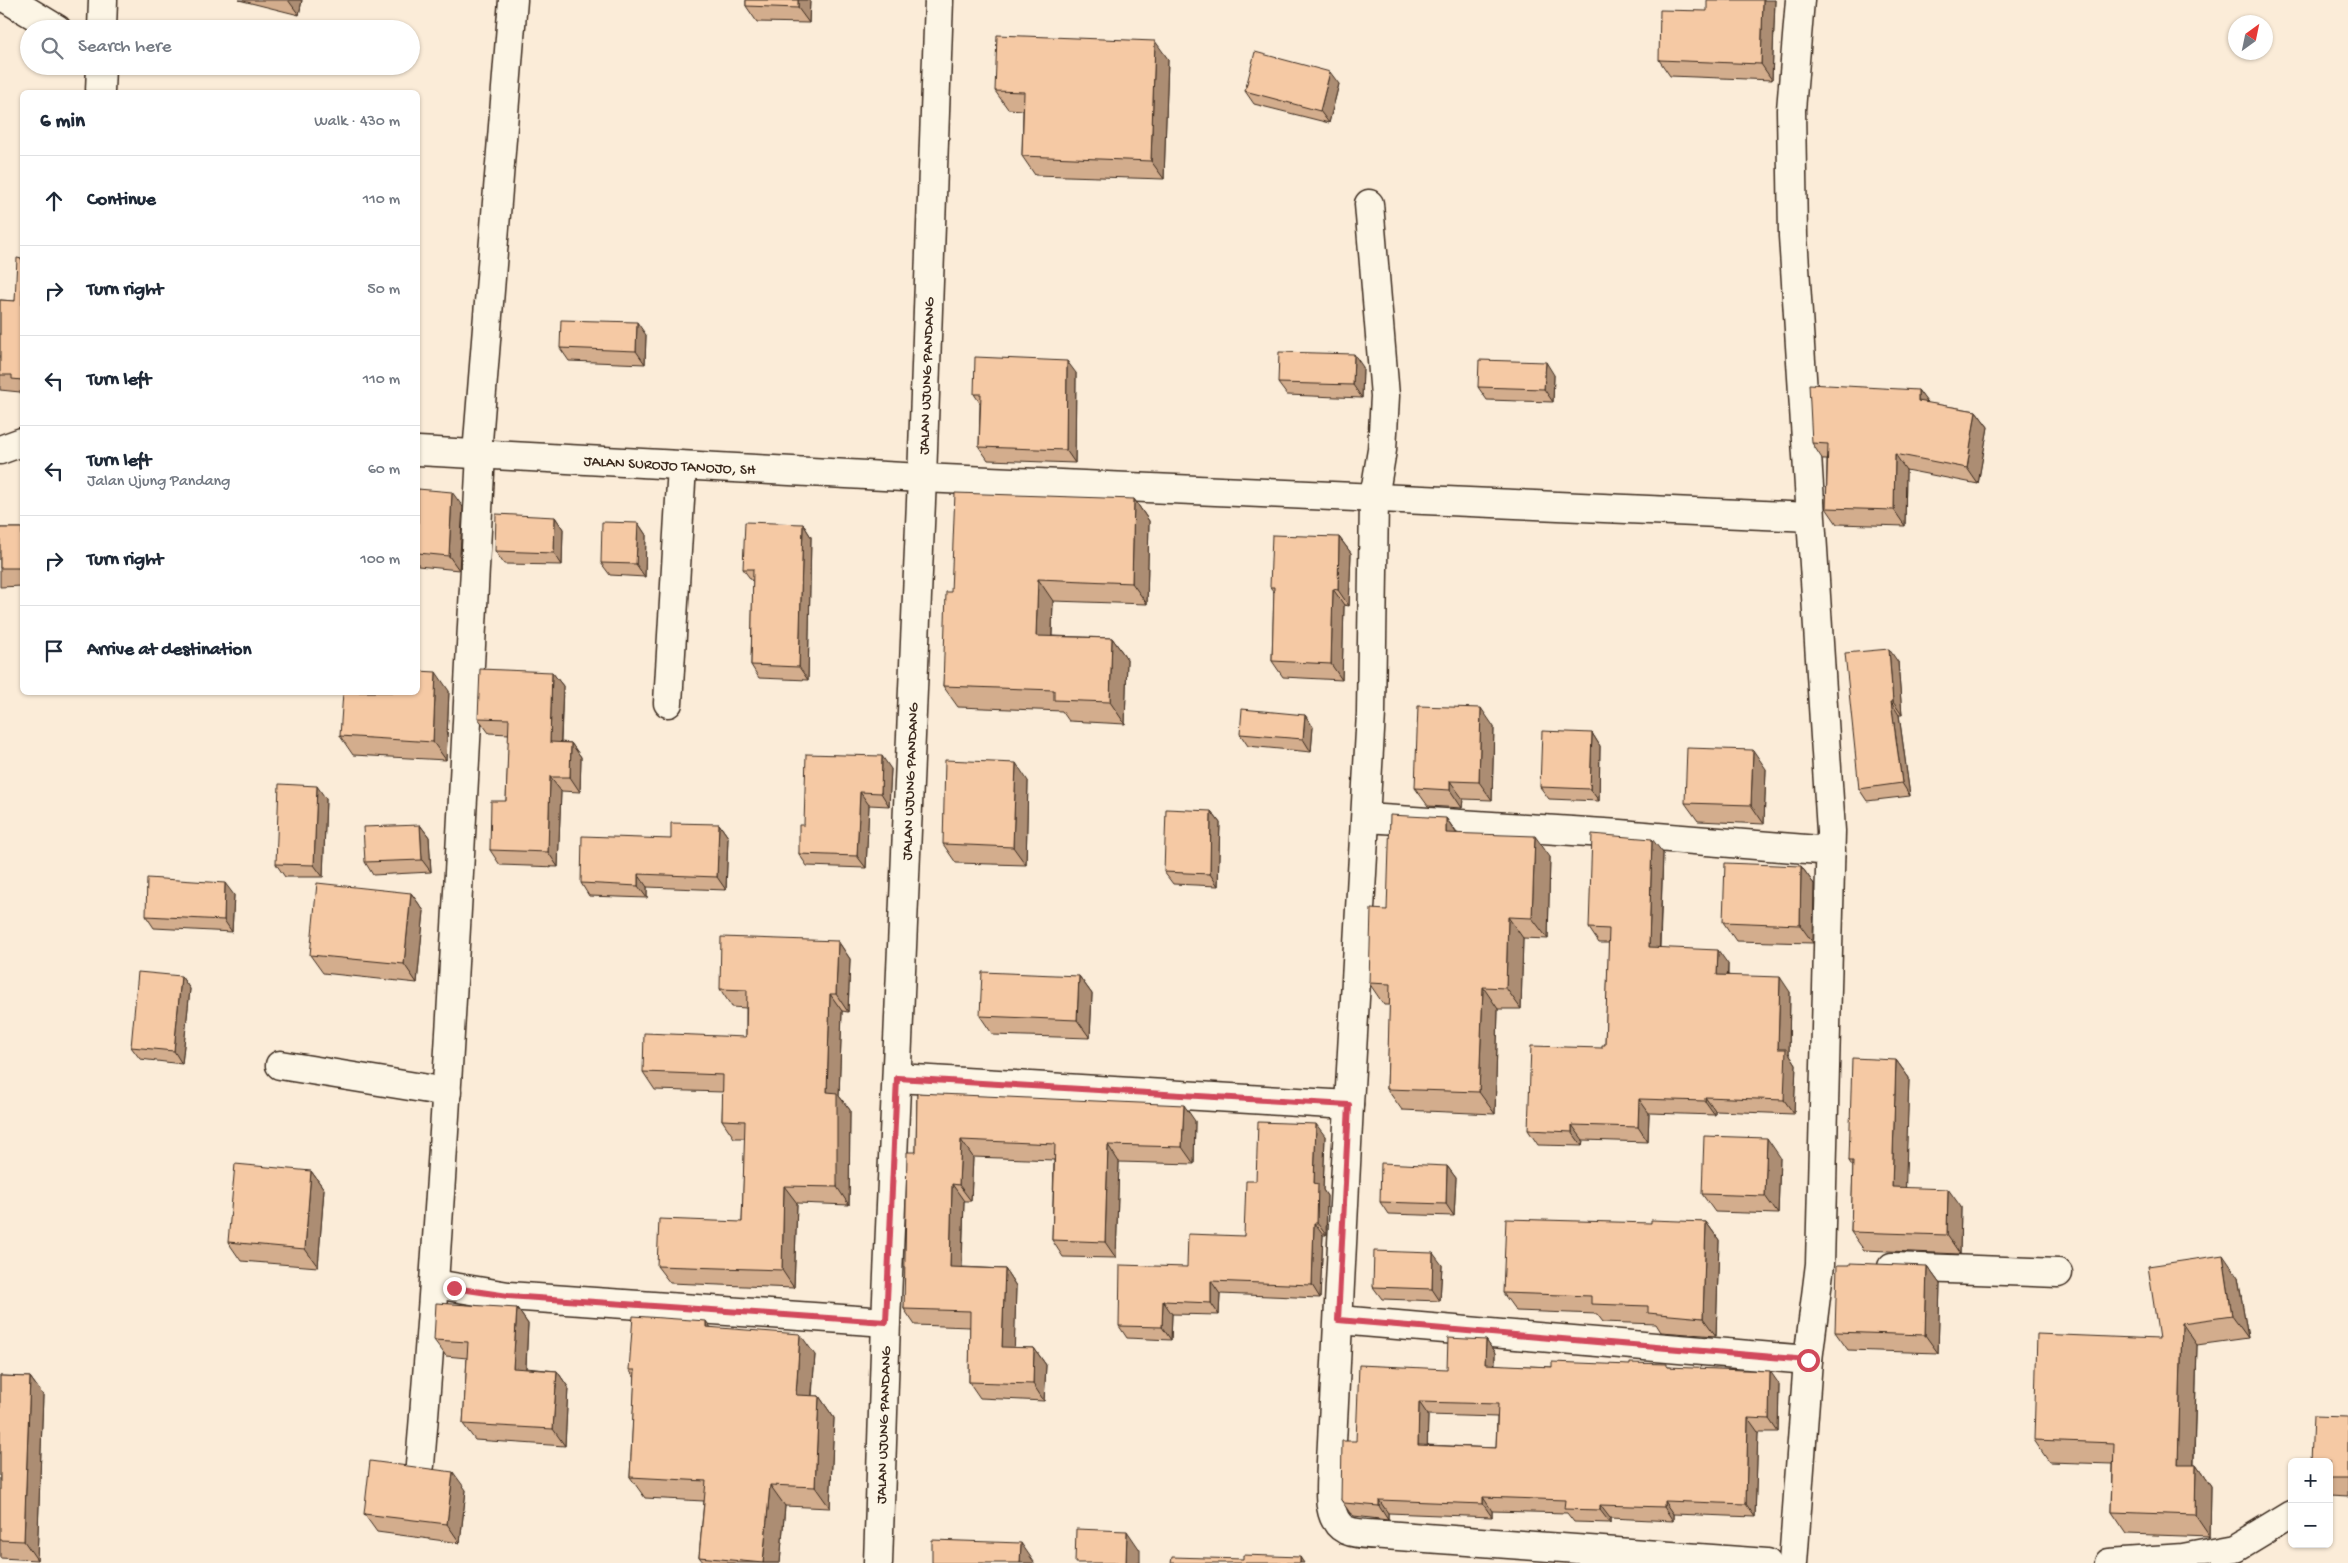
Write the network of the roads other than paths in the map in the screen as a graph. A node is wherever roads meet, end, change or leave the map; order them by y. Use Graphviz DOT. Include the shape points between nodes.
graph roads {
  1 [pos="8,0"];
  2 [pos="103,0"];
  3 [pos="513,0"];
  4 [pos="939,0"];
  5 [pos="1800,0"];
  6 [pos="42,20"];
  7 [pos="102,20"];
  8 [pos="101,75"];
  9 [pos="100,90"];
  10 [pos="1369,204"];
  11 [pos="20,443"];
  12 [pos="0,450"];
  13 [pos="420,451"];
  14 [pos="479,454"];
  15 [pos="682,466"];
  16 [pos="922,478"];
  17 [pos="1374,498"];
  18 [pos="1810,517"];
  19 [pos="668,703"];
  20 [pos="1366,818"];
  21 [pos="1831,851"];
  22 [pos="280,1065"];
  23 [pos="897,1078"];
  24 [pos="447,1092"];
  25 [pos="1349,1105"];
  26 [pos="1820,1264"];
  27 [pos="2058,1273"];
  28 [pos="435,1284"];
  29 [pos="1338,1320"];
  30 [pos="886,1322"];
  31 [pos="1808,1360"];
  32 [pos="420,1465"];
  33 [pos="2288,1516"];
  34 [pos="878,1563"];
  35 [pos="1767,1563"];
  36 [pos="1793,1563"];
  37 [pos="2109,1563"];
  1 -- 6 [label="street"];
  2 -- 7 [label="street"];
  3 -- 14 [label="street"];
  4 -- 16 [label="street, JALAN UJUNG PANDANG"];
  5 -- 18 [label="street" via="1791,110 1793,227"];
  8 -- 9 [label="street"];
  10 -- 17 [label="street" via="1385,396 1382,450"];
  11 -- 12 [label="street"];
  13 -- 14 [label="street, JALAN SUROJO TANOJO, SH"];
  14 -- 15 [label="street, JALAN SUROJO TANOJO, SH"];
  14 -- 24 [label="street"];
  15 -- 16 [label="street, JALAN SUROJO TANOJO, SH"];
  15 -- 19 [label="street"];
  16 -- 17 [label="street, JALAN SUROJO TANOJO, SH"];
  16 -- 23 [label="street, JALAN UJUNG PANDANG"];
  17 -- 18 [label="street, JALAN SUROJO TANOJO, SH"];
  17 -- 20 [label="street"];
  18 -- 21 [label="street"];
  20 -- 21 [label="street"];
  20 -- 25 [label="street"];
  21 -- 26 [label="street"];
  22 -- 24 [label="street"];
  23 -- 25 [label="street"];
  23 -- 30 [label="street, JALAN UJUNG PANDANG"];
  24 -- 28 [label="street"];
  25 -- 29 [label="street"];
  26 -- 27 [label="street"];
  26 -- 31 [label="street"];
  28 -- 30 [label="street" via="508,1296"];
  28 -- 32 [label="street"];
  29 -- 31 [label="street"];
  29 -- 35 [label="street" via="1331,1462 1332,1510 1346,1530"];
  30 -- 34 [label="street, JALAN UJUNG PANDANG"];
  31 -- 36 [label="street"];
  33 -- 37 [label="street" via="2236,1548 2183,1558"];
}
